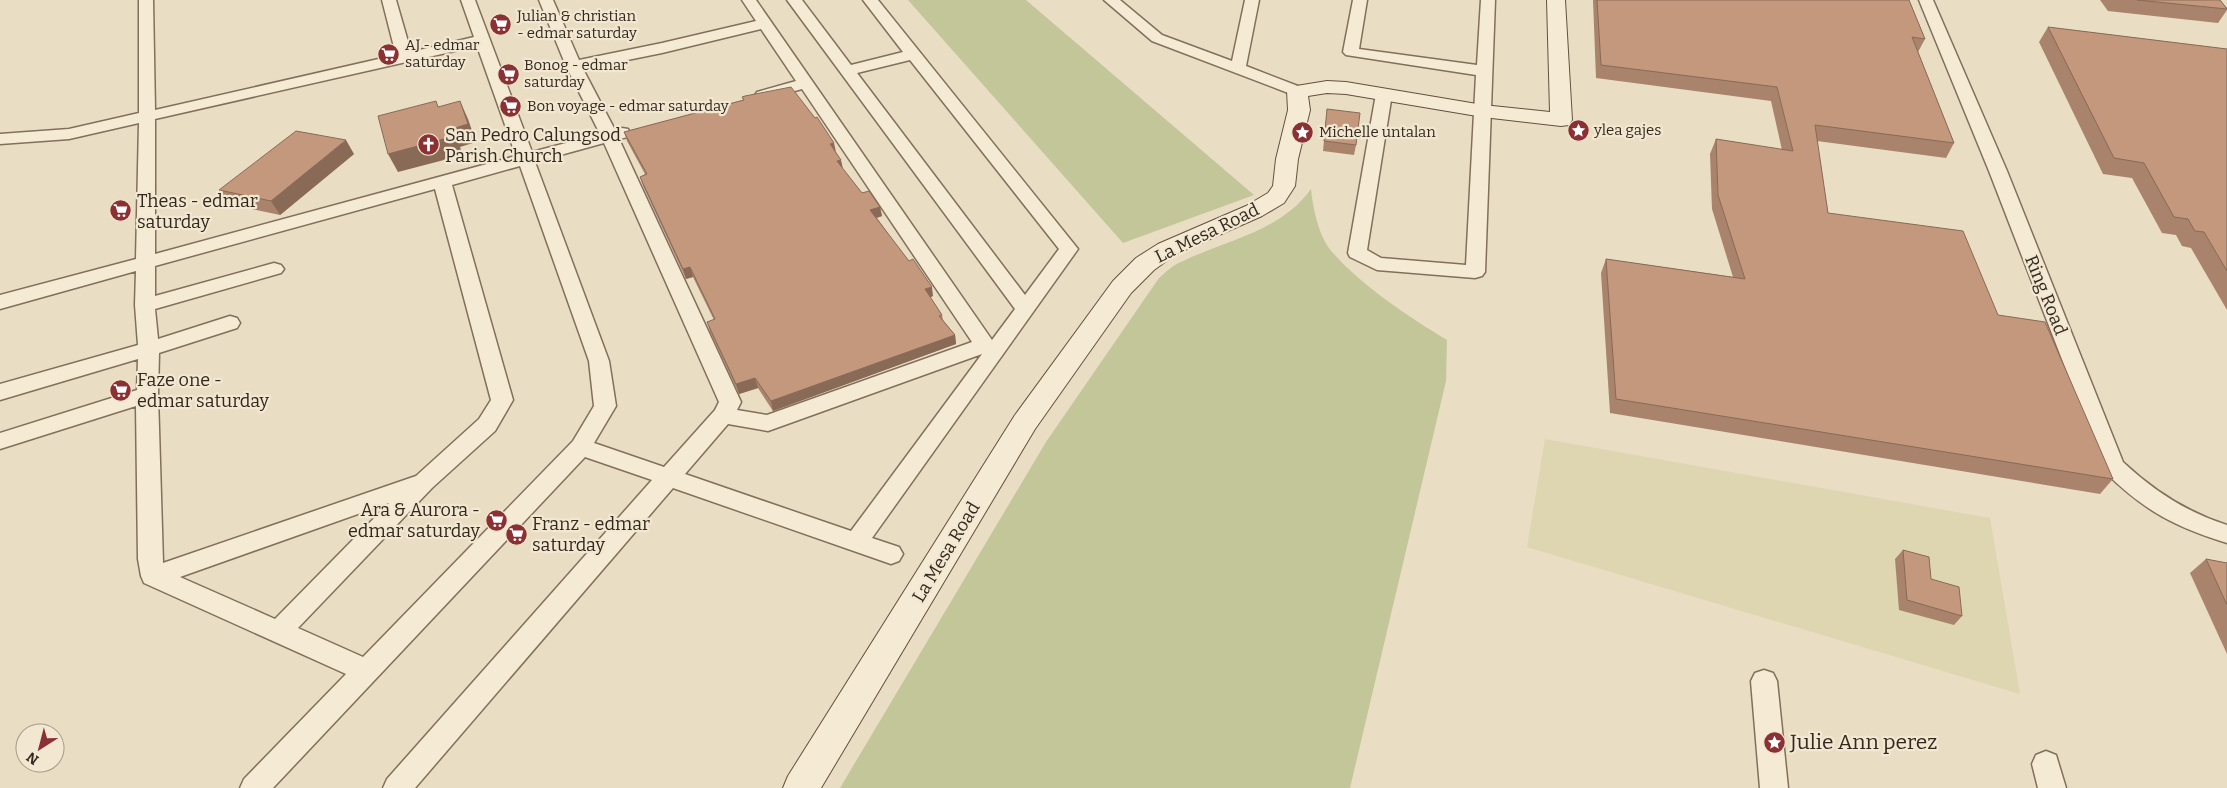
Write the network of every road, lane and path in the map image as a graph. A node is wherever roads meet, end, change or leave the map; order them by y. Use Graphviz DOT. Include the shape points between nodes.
graph roads {
  1 [pos="146,0"];
  2 [pos="389,0"];
  3 [pos="468,0"];
  4 [pos="546,0"];
  5 [pos="749,0"];
  6 [pos="794,0"];
  7 [pos="870,0"];
  8 [pos="1111,0"];
  9 [pos="1252,0"];
  10 [pos="1360,0"];
  11 [pos="1488,0"];
  12 [pos="1556,0"];
  13 [pos="1926,0"];
  14 [pos="1126,6"];
  15 [pos="764,23"];
  16 [pos="483,40"];
  17 [pos="914,54"];
  18 [pos="405,58"];
  19 [pos="574,66"];
  20 [pos="1238,69"];
  21 [pos="847,71"];
  22 [pos="1484,71"];
  23 [pos="807,83"];
  24 [pos="1297,91"];
  25 [pos="1384,94"];
  26 [pos="751,98"];
  27 [pos="1482,111"];
  28 [pos="147,118"];
  29 [pos="638,129"];
  30 [pos="610,137"];
  31 [pos="0,140"];
  32 [pos="526,160"];
  33 [pos="442,182"];
  34 [pos="146,262"];
  35 [pos="274,269"];
  36 [pos="0,302"];
  37 [pos="145,305"];
  38 [pos="1026,310"];
  39 [pos="230,324"];
  40 [pos="149,349"];
  41 [pos="0,392"];
  42 [pos="147,395"];
  43 [pos="723,415"];
  44 [pos="0,441"];
  45 [pos="582,447"];
  46 [pos="669,477"];
  47 [pos="424,482"];
  48 [pos="2227,534"];
  49 [pos="856,542"];
  50 [pos="891,554"];
  51 [pos="153,576"];
  52 [pos="280,630"];
  53 [pos="365,670"];
  54 [pos="1764,681"];
  55 [pos="254,788"];
  56 [pos="397,788"];
  57 [pos="801,788"];
  58 [pos="1774,788"];
  1 -- 28 [label="street"];
  2 -- 18 [label="street"];
  3 -- 16 [label="street"];
  4 -- 19 [label="street"];
  5 -- 15 [label="street"];
  6 -- 21 [label="street"];
  7 -- 17 [label="street"];
  8 -- 14 [label="street"];
  9 -- 20 [label="street"];
  10 -- 22 [label="street" via="1351,52"];
  11 -- 22 [label="street"];
  12 -- 27 [label="street" via="1561,120"];
  13 -- 48 [label="street, Ring Road" via="1998,171 2114,467 2138,491 2176,516"];
  14 -- 20 [label="street" via="1157,38"];
  15 -- 19 [label="street"];
  15 -- 23 [label="street"];
  16 -- 18 [label="street"];
  16 -- 32 [label="street"];
  17 -- 21 [label="street"];
  17 -- 38 [label="street" via="1069,249"];
  18 -- 28 [label="street"];
  19 -- 30 [label="street"];
  20 -- 24 [label="street"];
  21 -- 38 [label="street"];
  22 -- 27 [label="street"];
  23 -- 26 [label="street"];
  23 -- 43 [label="street" via="984,345 768,423"];
  24 -- 25 [label="street" via="1327,87"];
  24 -- 57 [label="street, La Mesa Road" via="1299,110 1284,186 1276,198 1254,211 1166,249 1122,287 1025,422"];
  25 -- 27 [label="street"];
  25 -- 27 [label="street" via="1357,253 1377,264 1475,272"];
  28 -- 31 [label="street" via="70,134"];
  28 -- 34 [label="street"];
  29 -- 30 [label="street"];
  30 -- 32 [label="street"];
  30 -- 43 [label="street" via="730,402"];
  32 -- 33 [label="street"];
  32 -- 45 [label="street" via="599,361 605,406"];
  33 -- 34 [label="street"];
  33 -- 47 [label="street" via="502,400 487,425"];
  34 -- 36 [label="street"];
  34 -- 37 [label="street"];
  35 -- 37 [label="street"];
  37 -- 40 [label="street"];
  38 -- 49 [label="street"];
  39 -- 40 [label="street"];
  40 -- 41 [label="street"];
  40 -- 42 [label="street"];
  42 -- 44 [label="street"];
  42 -- 51 [label="street"];
  43 -- 46 [label="street"];
  45 -- 46 [label="street"];
  45 -- 53 [label="street"];
  46 -- 49 [label="street"];
  46 -- 56 [label="street"];
  47 -- 51 [label="street"];
  47 -- 52 [label="street"];
  49 -- 50 [label="street"];
  51 -- 52 [label="street"];
  52 -- 53 [label="street"];
  53 -- 55 [label="street"];
  54 -- 58 [label="street"];
}
